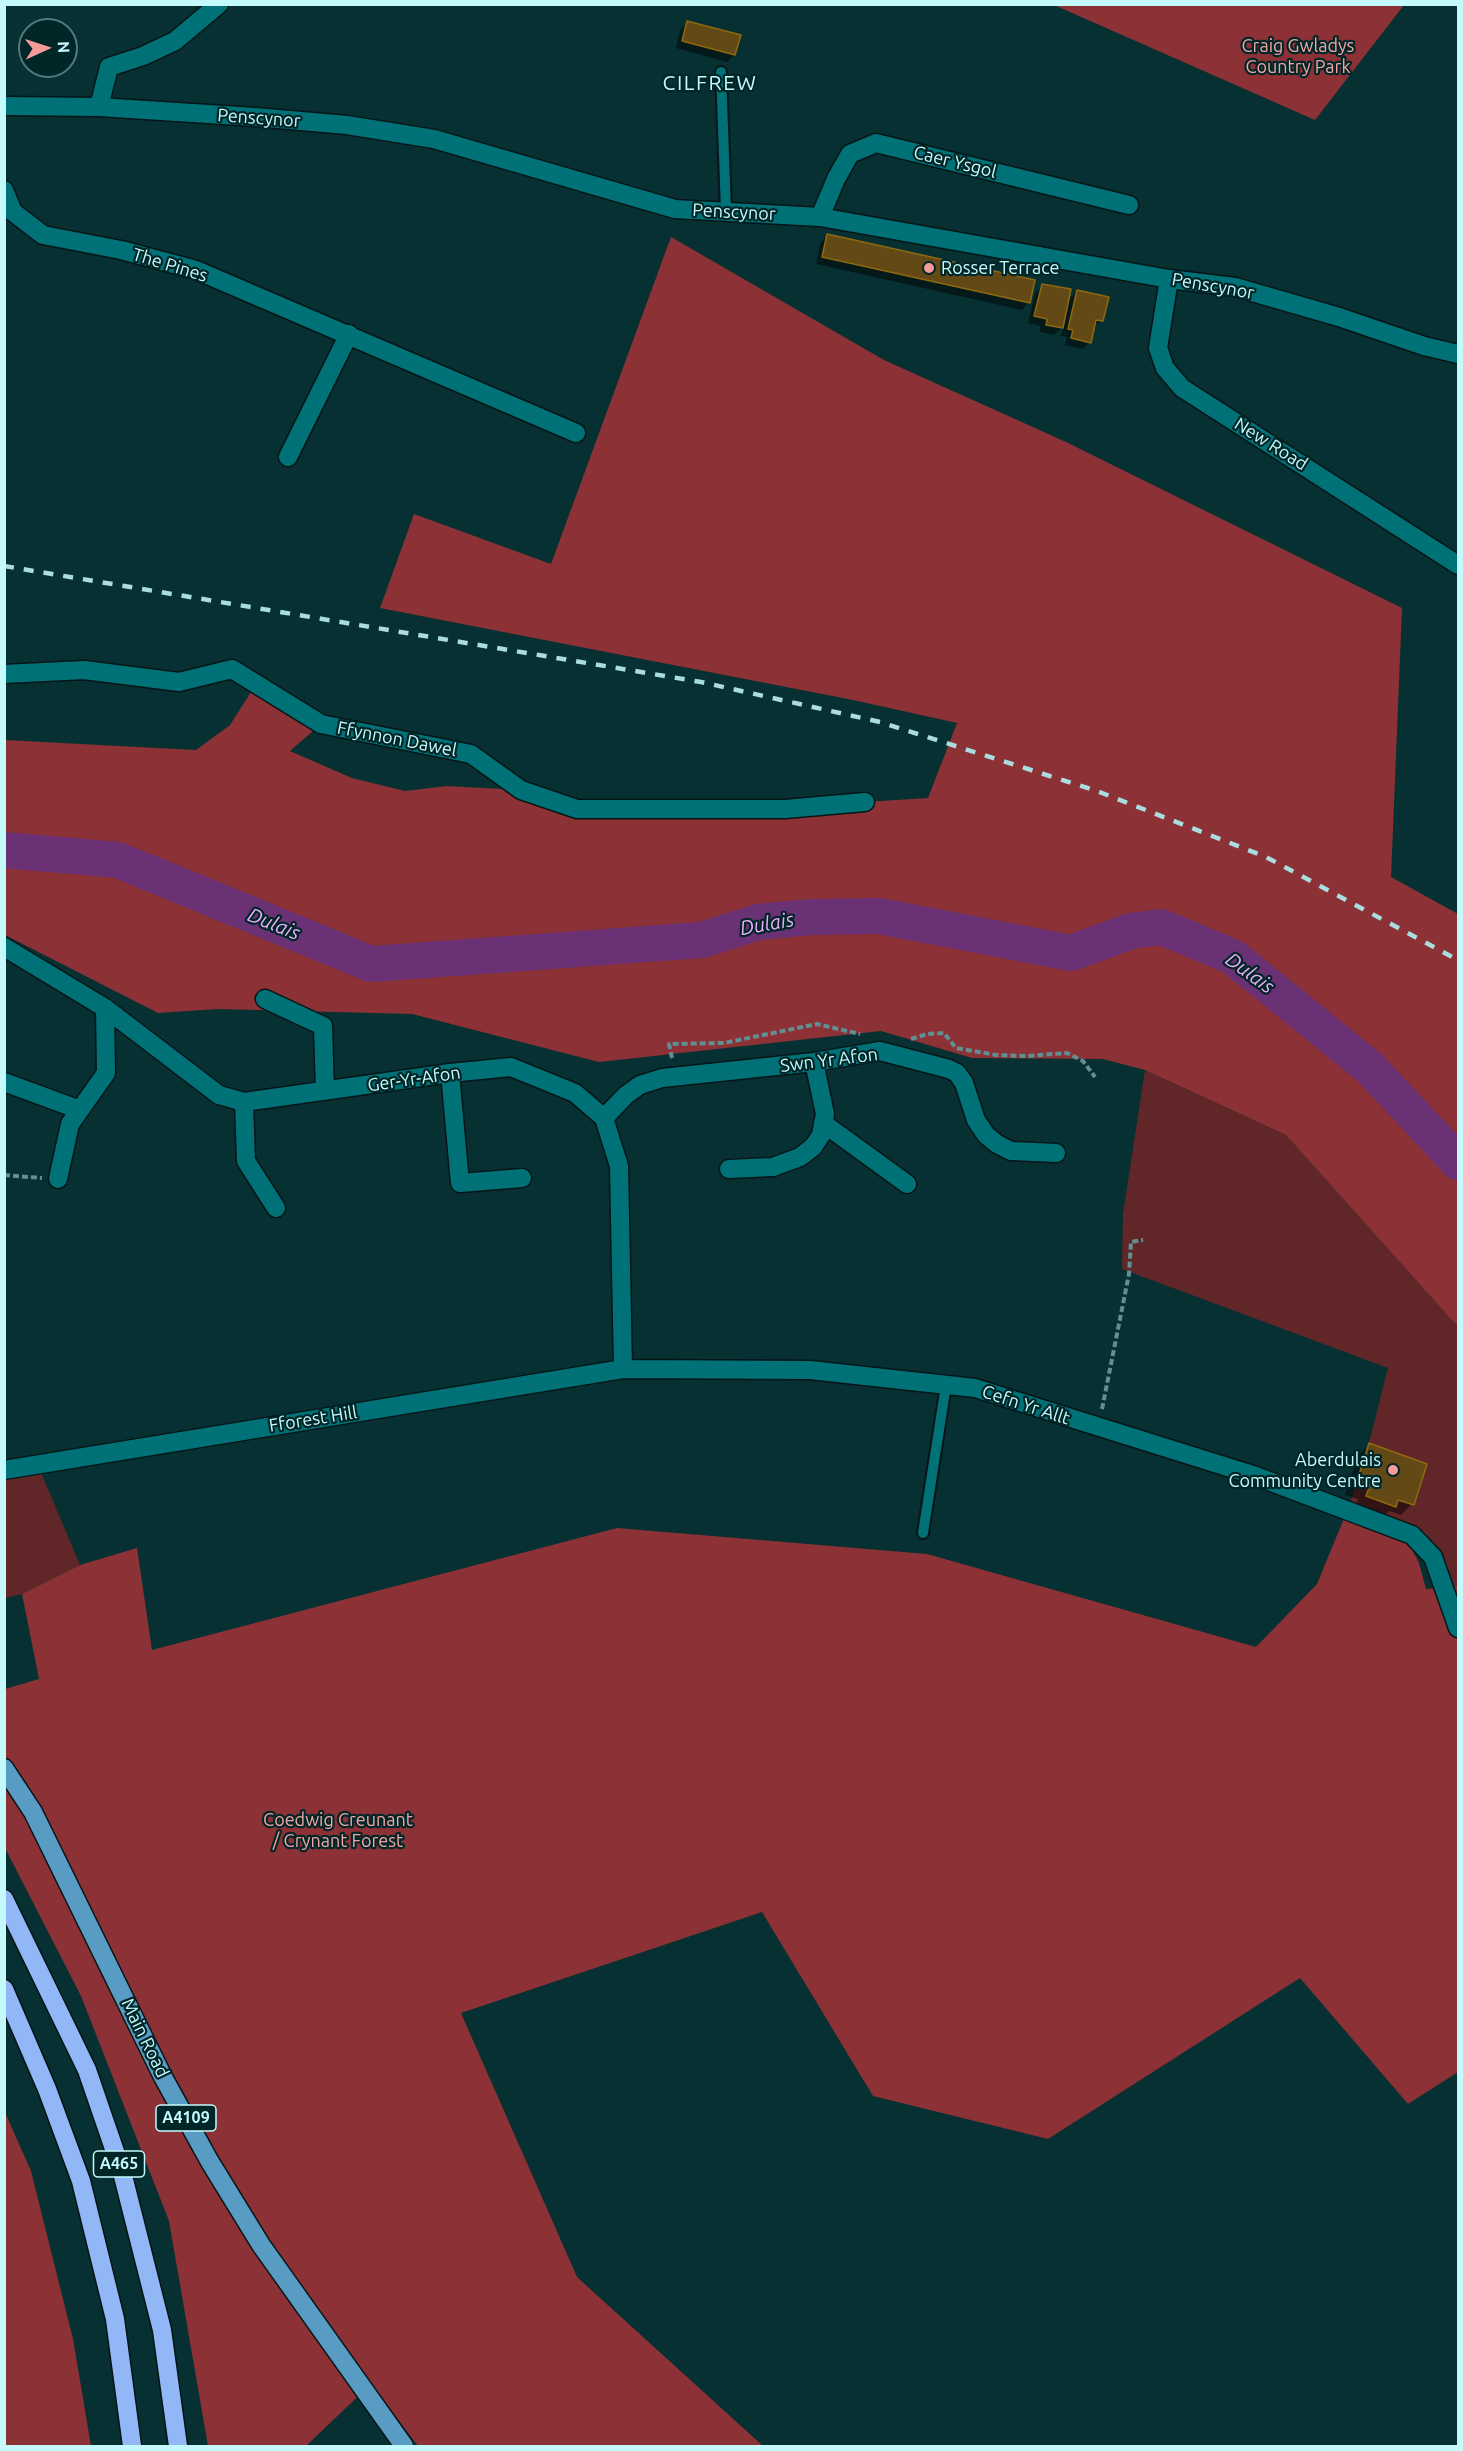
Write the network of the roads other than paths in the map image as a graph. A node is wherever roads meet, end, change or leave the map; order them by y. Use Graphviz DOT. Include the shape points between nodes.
graph roads {
  1 [pos="219,4"];
  2 [pos="721,72"];
  3 [pos="4,106"];
  4 [pos="99,106"];
  5 [pos="4,190"];
  6 [pos="1129,205"];
  7 [pos="726,211"];
  8 [pos="820,217"];
  9 [pos="1169,279"];
  10 [pos="349,334"];
  11 [pos="1458,354"];
  12 [pos="576,433"];
  13 [pos="288,457"];
  14 [pos="1458,565"];
  15 [pos="4,674"];
  16 [pos="865,802"];
  17 [pos="4,947"];
  18 [pos="265,999"];
  19 [pos="105,1008"];
  20 [pos="814,1062"];
  21 [pos="450,1073"];
  22 [pos="4,1082"];
  23 [pos="325,1091"];
  24 [pos="244,1102"];
  25 [pos="80,1110"];
  26 [pos="604,1118"];
  27 [pos="823,1123"];
  28 [pos="1056,1153"];
  29 [pos="729,1169"];
  30 [pos="522,1178"];
  31 [pos="57,1179"];
  32 [pos="907,1184"];
  33 [pos="276,1208"];
  34 [pos="623,1369"];
  35 [pos="946,1385"];
  36 [pos="4,1470"];
  37 [pos="923,1533"];
  38 [pos="1458,1628"];
  39 [pos="4,1768"];
  40 [pos="4,1899"];
  41 [pos="4,1989"];
  42 [pos="132,2446"];
  43 [pos="178,2446"];
  44 [pos="404,2446"];
  1 -- 4 [label="street" via="175,40 109,67"];
  2 -- 7 [label="lane"];
  3 -- 4 [label="street, Penscynor"];
  4 -- 7 [label="street, Penscynor" via="347,125 434,139 675,209"];
  5 -- 10 [label="street, The Pines" via="13,212 43,235 196,270"];
  6 -- 8 [label="street, Caer Ysgol" via="876,143 850,154"];
  7 -- 8 [label="street, Penscynor"];
  8 -- 9 [label="street, Penscynor"];
  9 -- 11 [label="street, Penscynor" via="1235,288"];
  9 -- 14 [label="street, New Road" via="1158,348 1165,368 1182,388"];
  10 -- 12 [label="street, The Pines"];
  10 -- 13 [label="street"];
  15 -- 16 [label="street, Ffynnon Dawel" via="84,670 179,682 232,669 321,724 471,754 521,790 577,809 775,809"];
  17 -- 19 [label="street, Ger-Yr-Afon"];
  18 -- 23 [label="street" via="323,1026"];
  19 -- 24 [label="street, Ger-Yr-Afon" via="219,1095"];
  19 -- 25 [label="street" via="106,1073"];
  20 -- 26 [label="street, Swn Yr Afon" via="662,1078 640,1085"];
  20 -- 27 [label="street" via="825,1114"];
  20 -- 28 [label="street, Swn Yr Afon" via="880,1051 949,1069 964,1083 976,1120 997,1144 1011,1150"];
  21 -- 23 [label="street, Ger-Yr-Afon"];
  21 -- 26 [label="street, Ger-Yr-Afon" via="511,1067 575,1093"];
  21 -- 30 [label="street" via="460,1183"];
  22 -- 25 [label="street"];
  23 -- 24 [label="street, Ger-Yr-Afon"];
  24 -- 33 [label="street" via="246,1161"];
  25 -- 31 [label="street" via="70,1124"];
  26 -- 34 [label="street" via="619,1166"];
  27 -- 29 [label="street" via="813,1147 800,1157 773,1167"];
  27 -- 32 [label="street"];
  34 -- 35 [label="street, Cefn Yr Allt" via="810,1370"];
  34 -- 36 [label="street, Fforest Hill"];
  35 -- 37 [label="lane"];
  35 -- 38 [label="street, Cefn Yr Allt" via="975,1388 1253,1475 1412,1535 1433,1557"];
  39 -- 44 [label="main road, Main Road / A4109" via="33,1812 210,2162 261,2245"];
  40 -- 43 [label="highway, A465" via="87,2070 122,2172 162,2330"];
  41 -- 42 [label="highway, A465" via="81,2181 115,2319"];
}
